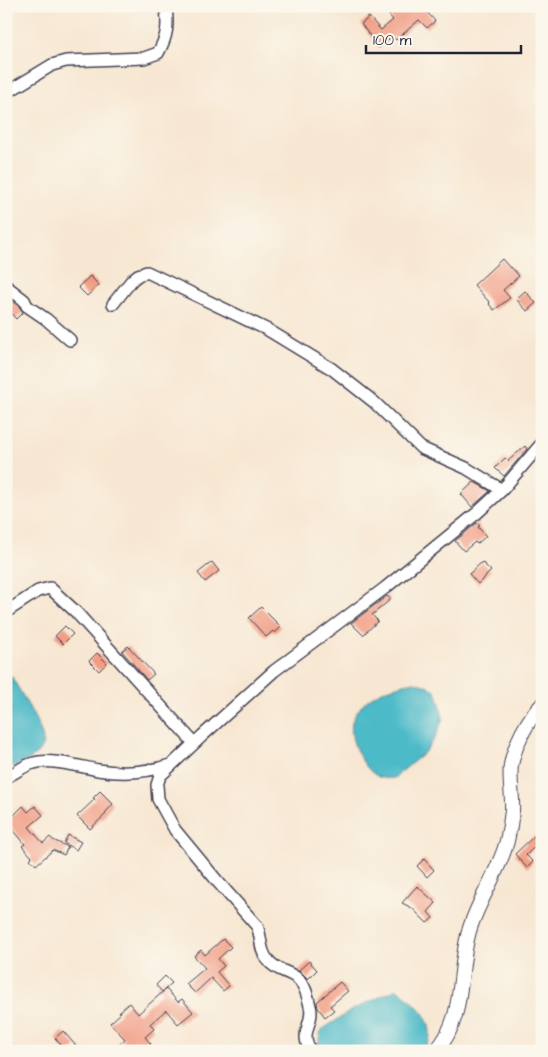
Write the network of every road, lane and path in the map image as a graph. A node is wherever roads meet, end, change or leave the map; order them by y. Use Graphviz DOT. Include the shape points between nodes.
graph roads {
  1 [pos="166,6"];
  2 [pos="7,89"];
  3 [pos="6,286"];
  4 [pos="112,304"];
  5 [pos="70,340"];
  6 [pos="542,443"];
  7 [pos="502,490"];
  8 [pos="6,612"];
  9 [pos="542,705"];
  10 [pos="194,743"];
  11 [pos="175,763"];
  12 [pos="6,776"];
  13 [pos="311,1051"];
  14 [pos="436,1051"];
  1 -- 2 [label="street" via="166,40 158,53 138,58 66,61"];
  3 -- 5 [label="street"];
  4 -- 7 [label="street" via="132,280 147,272 191,292 268,330 332,369 374,402 422,448 466,468"];
  6 -- 7 [label="street"];
  7 -- 10 [label="street" via="393,582 274,671"];
  8 -- 10 [label="street" via="38,590 50,588 76,612"];
  9 -- 14 [label="street" via="524,730 513,759 512,810 507,840 471,925 463,957 458,1012 450,1032"];
  10 -- 11 [label="street"];
  11 -- 12 [label="street" via="136,771 34,762"];
  11 -- 13 [label="street" via="160,776 156,785 158,799 175,830 257,926 261,948 268,960 304,986 311,1008 305,1031"];
}
